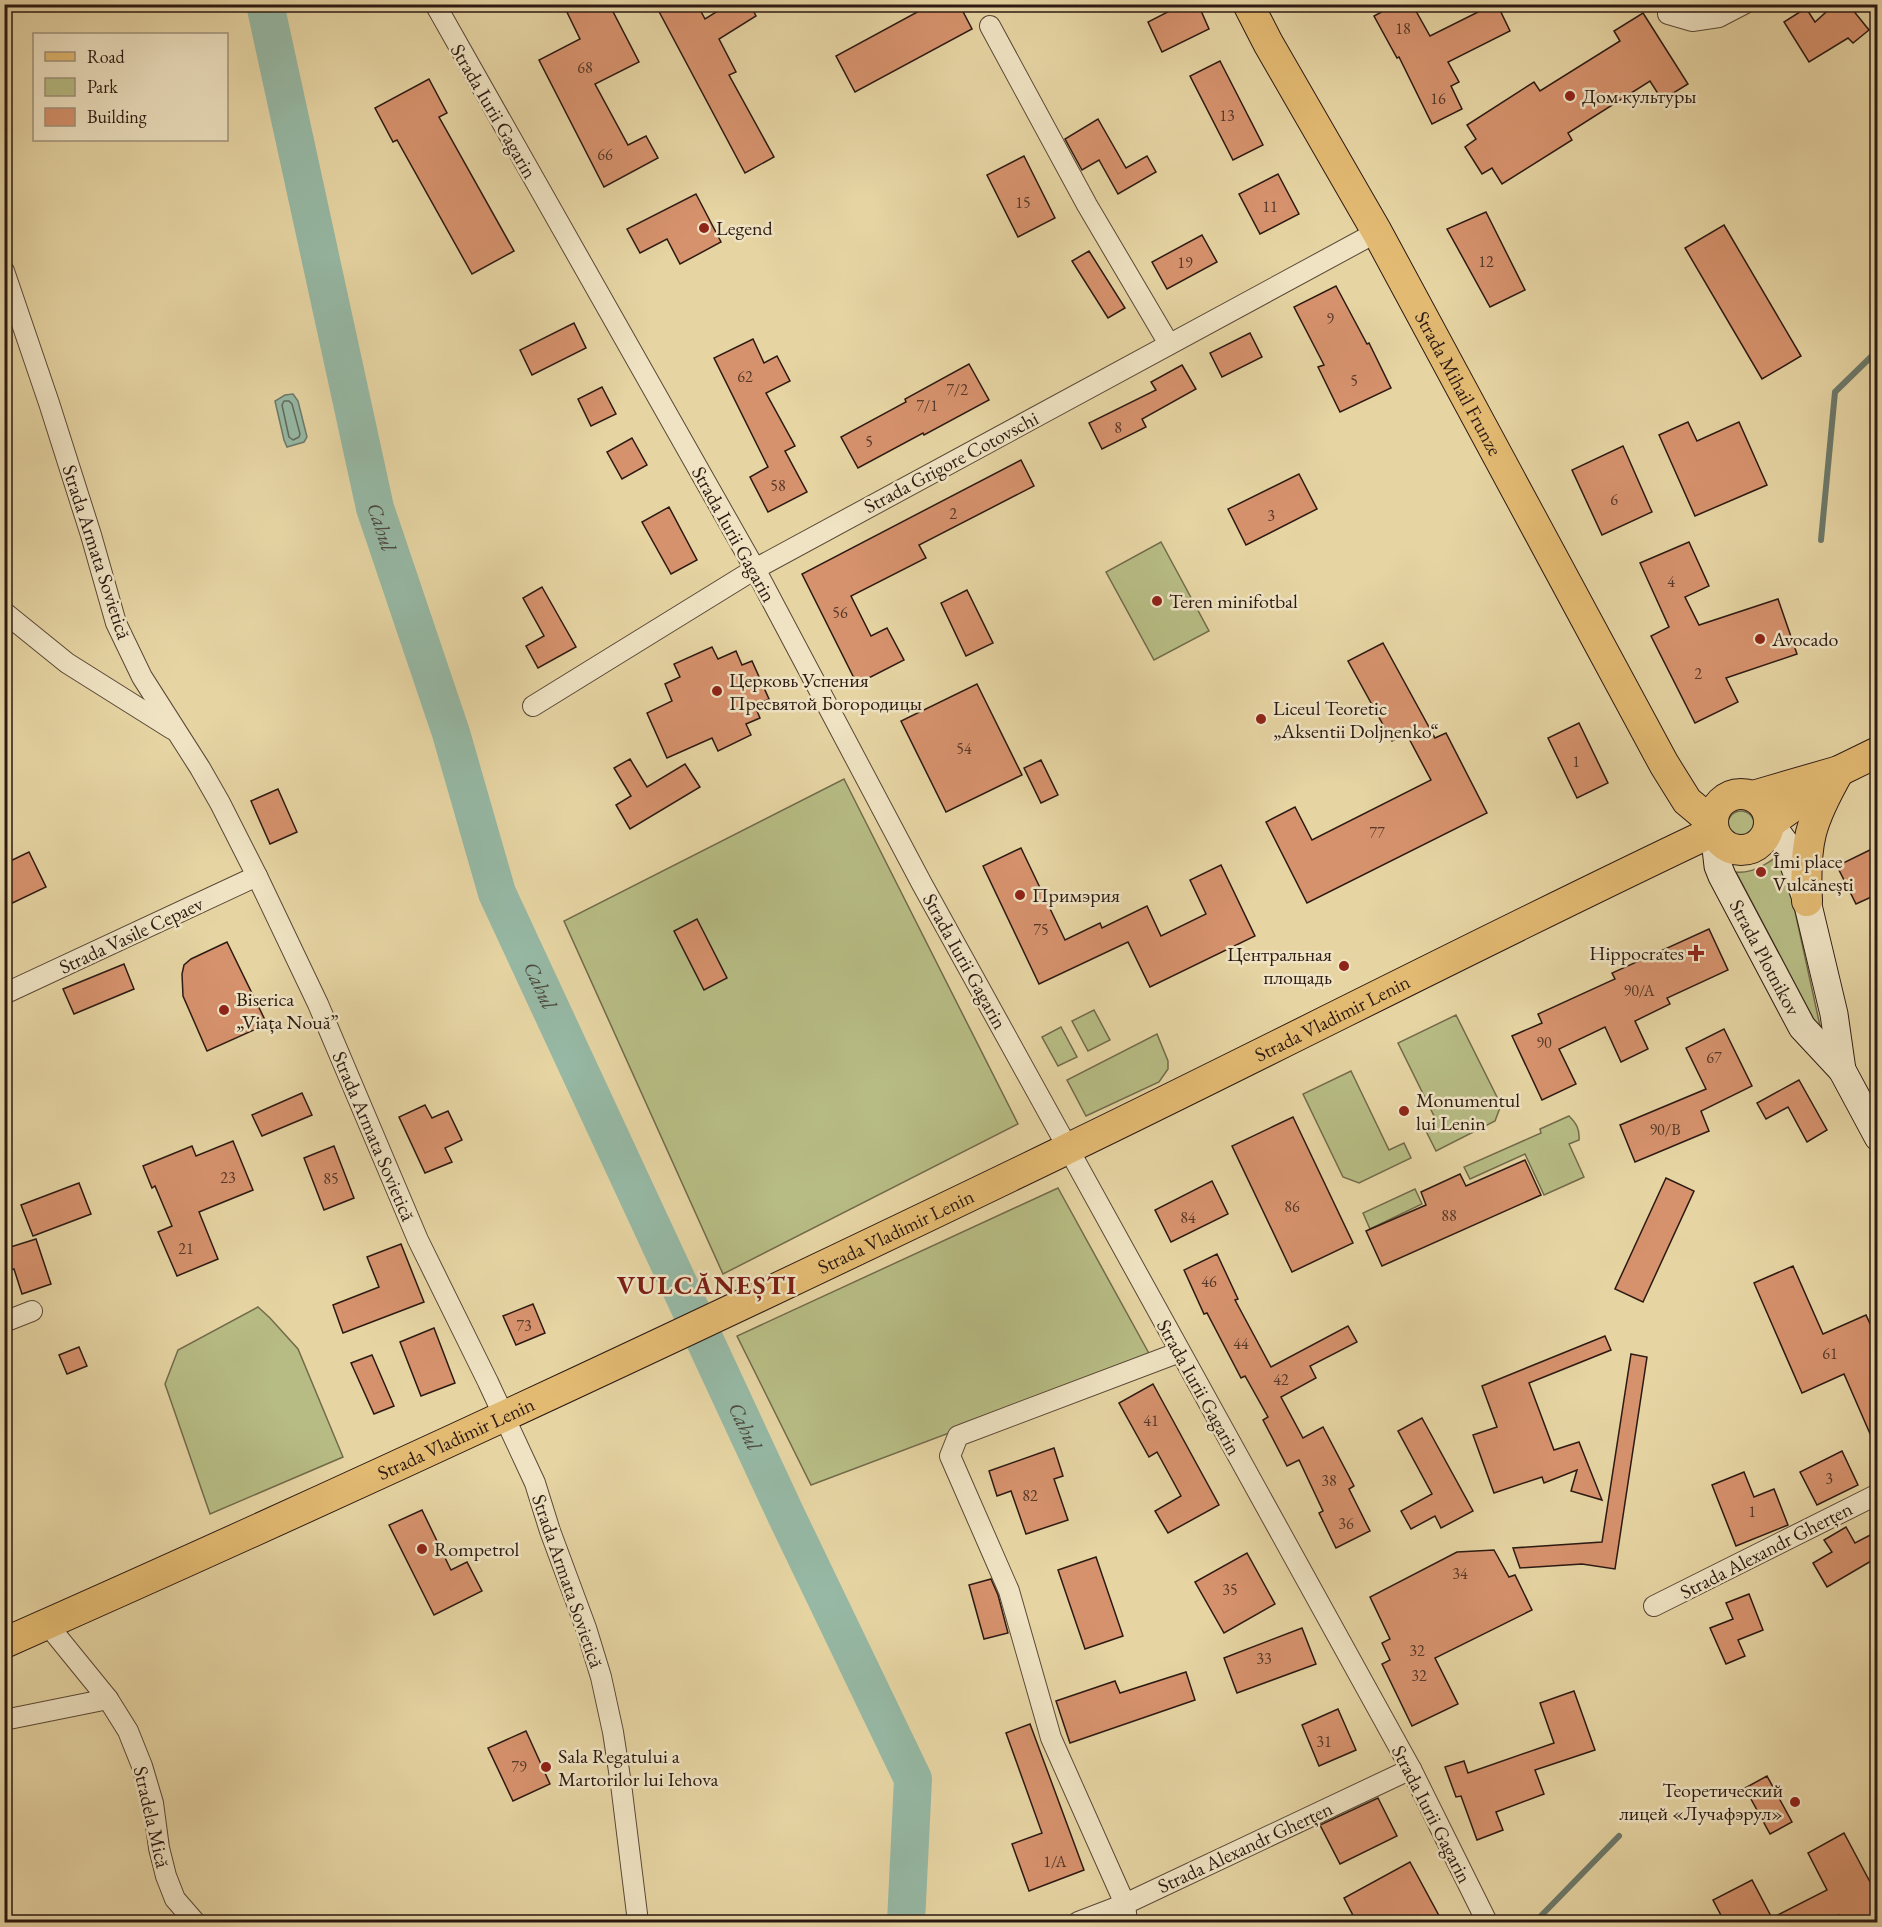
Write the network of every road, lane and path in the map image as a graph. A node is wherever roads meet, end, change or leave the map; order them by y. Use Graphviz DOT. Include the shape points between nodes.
graph roads {
  1 [pos="435,4"];
  2 [pos="1248,4"];
  3 [pos="1744,4"];
  4 [pos="1668,14"];
  5 [pos="990,26"];
  6 [pos="1377,232"];
  7 [pos="4,271"];
  8 [pos="1169,344"];
  9 [pos="755,569"];
  10 [pos="4,612"];
  11 [pos="533,706"];
  12 [pos="178,734"];
  13 [pos="1878,752"];
  14 [pos="1839,771"];
  15 [pos="1726,812"];
  16 [pos="1770,823"];
  17 [pos="257,876"];
  18 [pos="1807,901"];
  19 [pos="4,994"];
  20 [pos="1842,1070"];
  21 [pos="1878,1137"];
  22 [pos="1067,1149"];
  23 [pos="32,1311"];
  24 [pos="4,1322"];
  25 [pos="1180,1352"];
  26 [pos="505,1417"];
  27 [pos="1878,1494"];
  28 [pos="1654,1606"];
  29 [pos="47,1624"];
  30 [pos="4,1643"];
  31 [pos="108,1699"];
  32 [pos="4,1720"];
  33 [pos="1411,1770"];
  34 [pos="1126,1913"];
  35 [pos="195,1923"];
  36 [pos="638,1923"];
  37 [pos="1078,1923"];
  38 [pos="1488,1923"];
  1 -- 9 [label="street, Strada Iurii Gagarin"];
  2 -- 6 [label="main road, Strada Mihail Frunze"];
  3 -- 4 [label="street" via="1719,17 1692,21"];
  5 -- 8 [label="street" via="1087,205"];
  6 -- 8 [label="street, Strada Grigore Cotovschi"];
  6 -- 15 [label="main road, Strada Mihail Frunze" via="1686,801"];
  7 -- 12 [label="street, Strada Armata Sovietică" via="116,623 141,677"];
  8 -- 9 [label="street, Strada Grigore Cotovschi"];
  9 -- 11 [label="street, Strada Grigore Cotovschi"];
  9 -- 22 [label="street, Strada Iurii Gagarin"];
  10 -- 12 [label="street" via="67,663"];
  12 -- 17 [label="street, Strada Armata Sovietică" via="220,803"];
  13 -- 14 [label="main road, Strada Vladimir Lenin"];
  14 -- 15 [label="main road, Strada Vladimir Lenin"];
  14 -- 16 [label="main road, Strada Vladimir Lenin"];
  14 -- 18 [label="main road" via="1812,825 1805,869"];
  15 -- 16 [label="main road" via="1761,802"];
  15 -- 16 [label="main road, Strada Vladimir Lenin" via="1719,839 1726,846 1743,850 1760,843"];
  15 -- 20 [label="main road, Strada Plotnikov" via="1718,866 1722,876 1802,1027"];
  15 -- 22 [label="main road, Strada Vladimir Lenin"];
  16 -- 18 [label="main road, Strada Plotnikov" via="1787,846"];
  17 -- 19 [label="street, Strada Vasile Cepaev"];
  17 -- 26 [label="street, Strada Armata Sovietică" via="318,1004 418,1240"];
  18 -- 20 [label="main road, Strada Plotnikov" via="1834,1014"];
  20 -- 21 [label="main road, Strada Plotnikov"];
  22 -- 25 [label="street, Strada Iurii Gagarin"];
  22 -- 26 [label="main road, Strada Vladimir Lenin"];
  23 -- 24 [label="street"];
  25 -- 33 [label="street, Strada Iurii Gagarin"];
  25 -- 34 [label="street" via="958,1436 950,1456 1009,1591 1051,1738"];
  26 -- 29 [label="main road, Strada Vladimir Lenin"];
  26 -- 36 [label="street, Strada Armata Sovietică" via="535,1483 601,1677 621,1784"];
  27 -- 28 [label="street, Strada Alexandr Gherțen"];
  29 -- 30 [label="main road, Strada Vladimir Lenin"];
  29 -- 31 [label="street, Stradela Mică"];
  31 -- 32 [label="street"];
  31 -- 35 [label="street, Stradela Mică" via="128,1731 141,1766 153,1803 166,1876 175,1899"];
  33 -- 34 [label="street, Strada Alexandr Gherțen"];
  33 -- 38 [label="street, Strada Iurii Gagarin"];
  34 -- 37 [label="street, Strada Alexandr Gherțen"];
}
